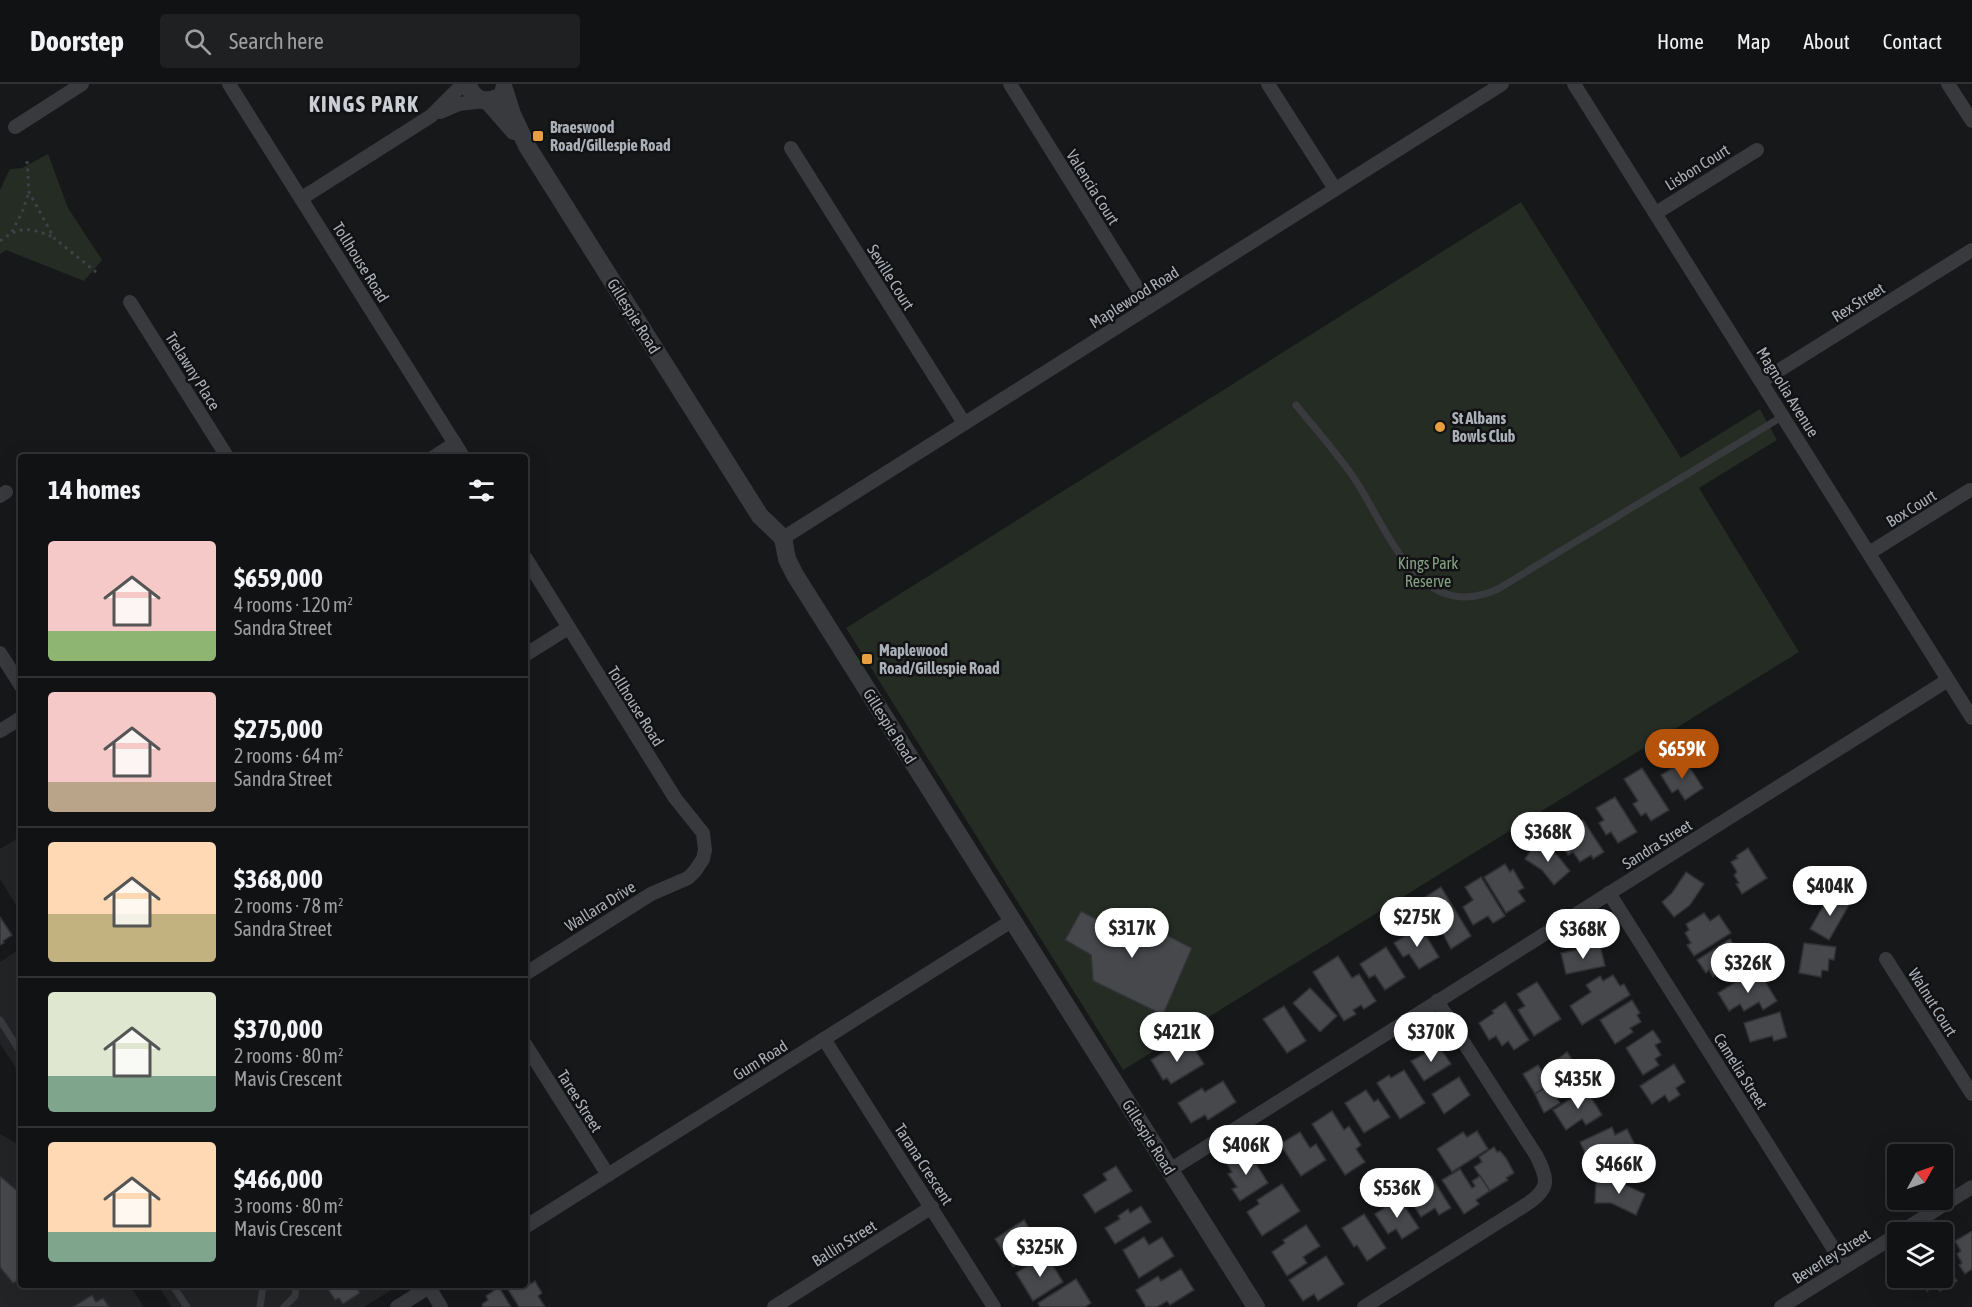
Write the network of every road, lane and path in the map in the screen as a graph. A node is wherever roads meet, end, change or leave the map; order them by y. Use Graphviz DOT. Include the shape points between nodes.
graph roads {
  1 [pos="82,84"];
  2 [pos="229,84"];
  3 [pos="463,84"];
  4 [pos="468,84"];
  5 [pos="1010,84"];
  6 [pos="1268,84"];
  7 [pos="1574,84"];
  8 [pos="1948,84"];
  9 [pos="505,85"];
  10 [pos="1497,85"];
  11 [pos="486,101"];
  12 [pos="431,116"];
  13 [pos="1972,122"];
  14 [pos="15,127"];
  15 [pos="527,146"];
  16 [pos="791,148"];
  17 [pos="1757,150"];
  18 [pos="27,161"];
  19 [pos="1335,189"];
  20 [pos="29,192"];
  21 [pos="302,198"];
  22 [pos="1656,213"];
  23 [pos="11,232"];
  24 [pos="54,238"];
  25 [pos="0,241"];
  26 [pos="1972,250"];
  27 [pos="96,272"];
  28 [pos="130,302"];
  29 [pos="1149,307"];
  30 [pos="1762,381"];
  31 [pos="1296,405"];
  32 [pos="1783,416"];
  33 [pos="964,423"];
  34 [pos="455,443"];
  35 [pos="225,454"];
  36 [pos="438,454"];
  37 [pos="462,454"];
  38 [pos="1970,490"];
  39 [pos="783,538"];
  40 [pos="1869,553"];
  41 [pos="528,562"];
  42 [pos="568,628"];
  43 [pos="0,653"];
  44 [pos="528,653"];
  45 [pos="1948,680"];
  46 [pos="18,681"];
  47 [pos="1971,713"];
  48 [pos="18,720"];
  49 [pos="0,731"];
  50 [pos="695,872"];
  51 [pos="1609,894"];
  52 [pos="1012,920"];
  53 [pos="1886,959"];
  54 [pos="528,972"];
  55 [pos="1437,1002"];
  56 [pos="0,1020"];
  57 [pos="824,1039"];
  58 [pos="18,1048"];
  59 [pos="528,1049"];
  60 [pos="1972,1094"];
  61 [pos="1170,1170"];
  62 [pos="608,1175"];
  63 [pos="1972,1187"];
  64 [pos="932,1207"];
  65 [pos="1916,1222"];
  66 [pos="528,1225"];
  67 [pos="1887,1240"];
  68 [pos="1845,1267"];
  69 [pos="174,1288"];
  70 [pos="263,1288"];
  71 [pos="296,1288"];
  72 [pos="427,1288"];
  73 [pos="431,1288"];
  74 [pos="187,1307"];
  75 [pos="260,1307"];
  76 [pos="284,1307"];
  77 [pos="398,1307"];
  78 [pos="441,1307"];
  79 [pos="774,1307"];
  80 [pos="994,1307"];
  81 [pos="1256,1307"];
  82 [pos="1364,1307"];
  83 [pos="1781,1307"];
  1 -- 14 [label="street"];
  2 -- 21 [label="street, Tollhouse Road"];
  3 -- 12 [label="street"];
  4 -- 11 [label="street, Gillespie Road" via="473,95"];
  5 -- 29 [label="street, Valencia Court"];
  6 -- 19 [label="street"];
  7 -- 22 [label="street, Magnolia Avenue"];
  8 -- 13 [label="street"];
  9 -- 11 [label="street" via="498,98"];
  9 -- 15 [label="street, Gillespie Road" via="512,114"];
  10 -- 19 [label="street, Maplewood Road"];
  11 -- 12 [label="street" via="459,104"];
  11 -- 15 [label="street, Gillespie Road"];
  12 -- 21 [label="street"];
  15 -- 39 [label="street, Gillespie Road" via="760,516"];
  16 -- 33 [label="street, Seville Court"];
  17 -- 22 [label="street, Lisbon Court"];
  18 -- 20 [label="path"];
  19 -- 29 [label="street, Maplewood Road"];
  20 -- 23 [label="path"];
  20 -- 24 [label="path"];
  21 -- 34 [label="street, Tollhouse Road"];
  22 -- 30 [label="street, Magnolia Avenue"];
  23 -- 24 [label="path" via="35,230"];
  23 -- 25 [label="path"];
  24 -- 27 [label="path"];
  26 -- 30 [label="street, Rex Street"];
  28 -- 35 [label="street, Trelawny Place"];
  29 -- 33 [label="street, Maplewood Road"];
  30 -- 32 [label="street, Magnolia Avenue"];
  31 -- 32 [label="lane" via="1356,481 1414,573 1438,592 1464,598 1498,589"];
  32 -- 40 [label="street, Magnolia Avenue"];
  33 -- 39 [label="street, Maplewood Road"];
  34 -- 36 [label="street"];
  34 -- 37 [label="street, Tollhouse Road"];
  38 -- 40 [label="street, Box Court"];
  39 -- 52 [label="street, Gillespie Road" via="795,575"];
  40 -- 45 [label="street, Magnolia Avenue"];
  41 -- 42 [label="street, Tollhouse Road"];
  42 -- 44 [label="street"];
  42 -- 50 [label="street, Tollhouse Road" via="675,798 703,833 705,850"];
  43 -- 46 [label="street"];
  45 -- 47 [label="street, Magnolia Avenue"];
  45 -- 51 [label="street, Sandra Street"];
  48 -- 49 [label="street"];
  50 -- 54 [label="street, Wallara Drive" via="651,894"];
  51 -- 55 [label="street, Sandra Street"];
  51 -- 68 [label="street, Camelia Street"];
  52 -- 57 [label="street, Gum Road"];
  52 -- 61 [label="street, Gillespie Road"];
  53 -- 60 [label="street, Walnut Court"];
  55 -- 61 [label="street, Sandra Street"];
  55 -- 82 [label="street" via="1536,1155 1546,1185 1539,1196"];
  56 -- 58 [label="lane"];
  57 -- 62 [label="street, Gum Road"];
  57 -- 64 [label="street, Tarana Crescent"];
  59 -- 62 [label="street, Taree Street"];
  61 -- 81 [label="street, Gillespie Road"];
  62 -- 66 [label="street, Gum Road"];
  63 -- 65 [label="street, Beverley Street"];
  64 -- 79 [label="street, Ballin Street"];
  64 -- 80 [label="street, Tarana Crescent"];
  67 -- 68 [label="street, Beverley Street"];
  68 -- 83 [label="street, Beverley Street"];
  69 -- 74 [label="lane"];
  70 -- 75 [label="lane"];
  71 -- 76 [label="lane" via="296,1296"];
  72 -- 77 [label="street"];
  73 -- 78 [label="street"];
}
